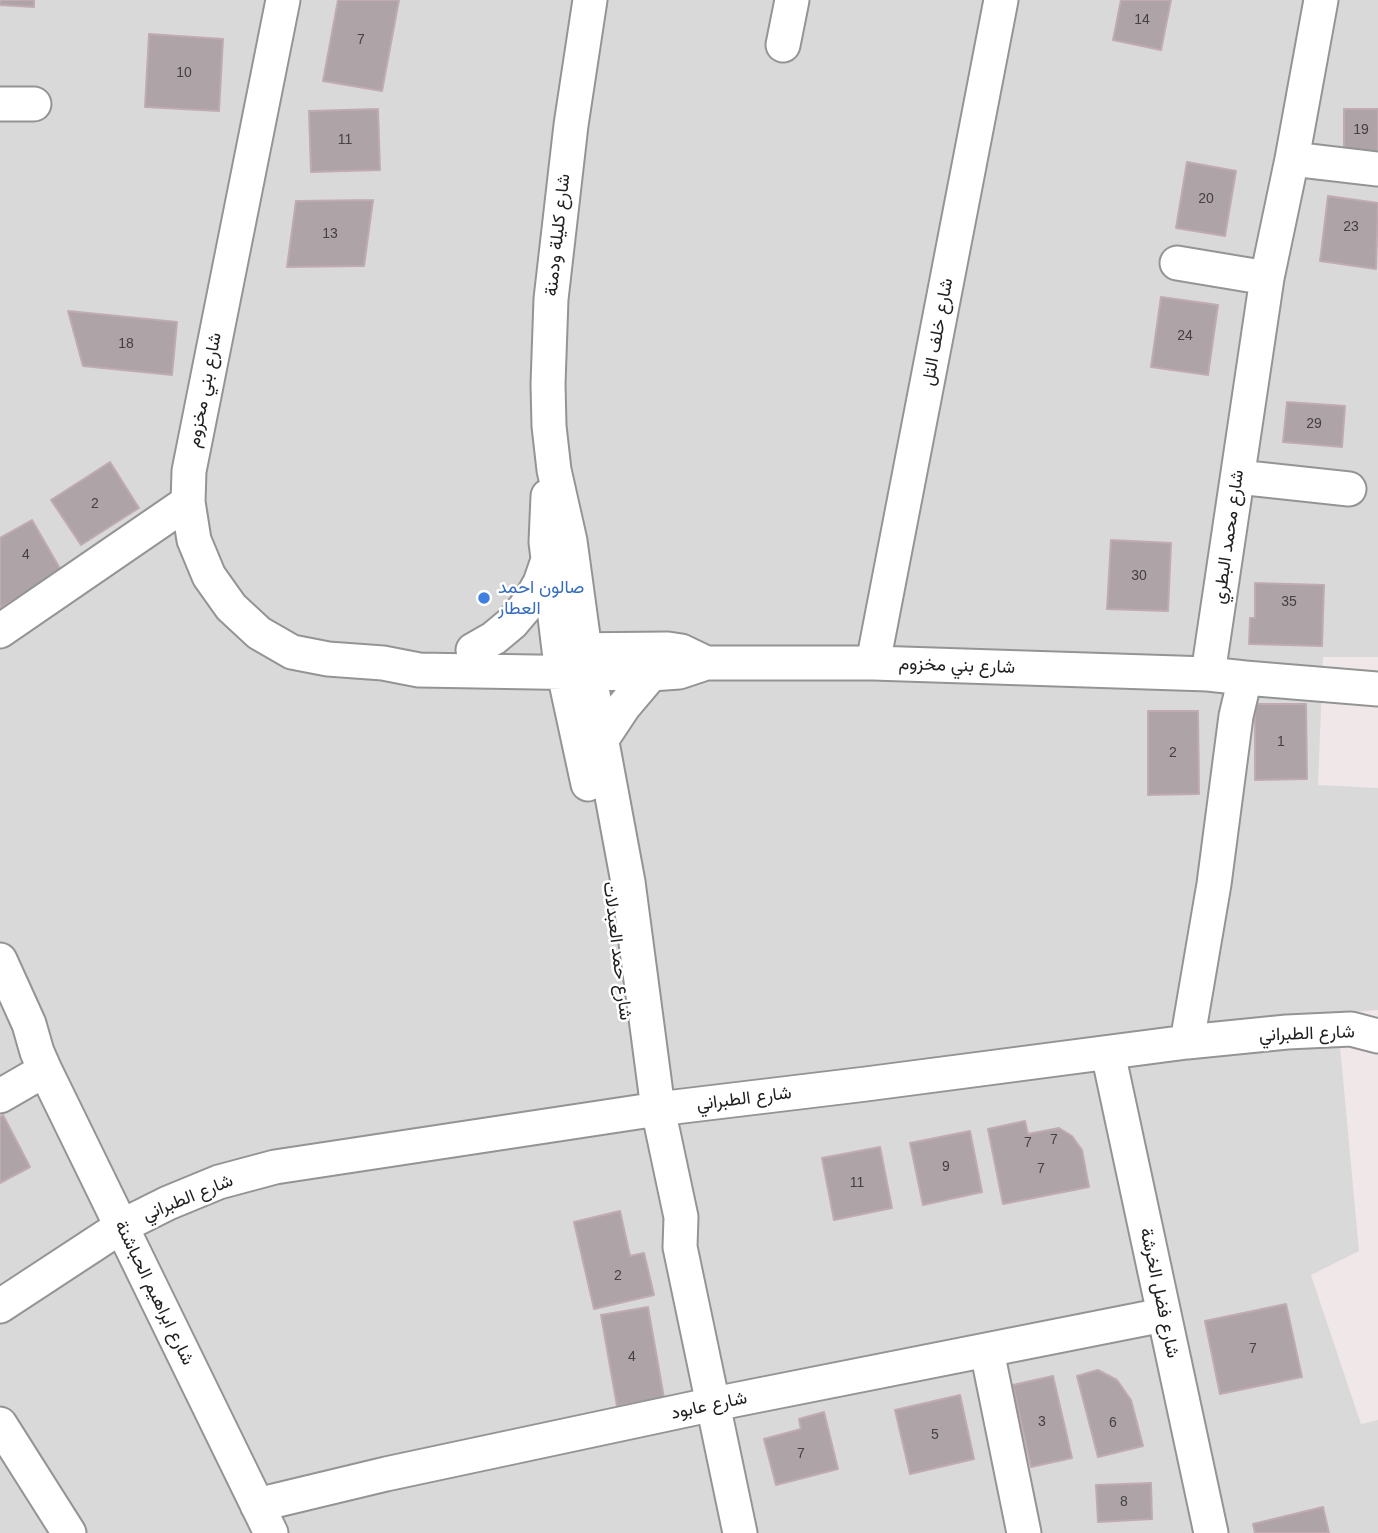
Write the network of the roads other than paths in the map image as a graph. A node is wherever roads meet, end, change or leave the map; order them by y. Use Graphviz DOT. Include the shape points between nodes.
graph roads {
  1 [pos="283,0"];
  2 [pos="590,0"];
  3 [pos="792,0"];
  4 [pos="1001,0"];
  5 [pos="1321,0"];
  6 [pos="783,46"];
  7 [pos="0,104"];
  8 [pos="34,104"];
  9 [pos="1292,159"];
  10 [pos="1378,169"];
  11 [pos="1177,263"];
  12 [pos="1267,278"];
  13 [pos="554,470"];
  14 [pos="1238,477"];
  15 [pos="1349,489"];
  16 [pos="188,502"];
  17 [pos="548,560"];
  18 [pos="0,631"];
  19 [pos="473,650"];
  20 [pos="575,662"];
  21 [pos="383,663"];
  22 [pos="706,663"];
  23 [pos="873,663"];
  24 [pos="651,674"];
  25 [pos="1208,674"];
  26 [pos="1245,678"];
  27 [pos="1378,689"];
  28 [pos="602,739"];
  29 [pos="619,885"];
  30 [pos="0,960"];
  31 [pos="0,1006"];
  32 [pos="1378,1036"];
  33 [pos="1187,1042"];
  34 [pos="1108,1053"];
  35 [pos="41,1061"];
  36 [pos="0,1096"];
  37 [pos="647,1111"];
  38 [pos="122,1226"];
  39 [pos="0,1306"];
  40 [pos="1163,1315"];
  41 [pos="987,1350"];
  42 [pos="714,1404"];
  43 [pos="0,1424"];
  44 [pos="264,1519"];
  45 [pos="69,1533"];
  46 [pos="740,1533"];
  47 [pos="1024,1533"];
  48 [pos="1211,1533"];
  1 -- 16 [label="street, شارع بني مخزوم" via="194,440"];
  2 -- 13 [label="street, شارع كليلة ودمنة" via="551,299 548,384"];
  3 -- 6 [label="street"];
  4 -- 23 [label="street, شارع خلف التل"];
  5 -- 9 [label="street, شارع محمد البطري"];
  7 -- 8 [label="street"];
  9 -- 10 [label="street"];
  9 -- 12 [label="street, شارع محمد البطري"];
  11 -- 12 [label="street"];
  12 -- 14 [label="street, شارع محمد البطري"];
  13 -- 17 [label="street, شارع كليلة ودمنة" via="546,515"];
  13 -- 20 [label="street, شارع كليلة ودمنة" via="570,541"];
  14 -- 15 [label="street"];
  14 -- 25 [label="street, شارع محمد البطري"];
  16 -- 18 [label="street"];
  16 -- 21 [label="street, شارع بني مخزوم" via="194,540 209,576 231,607 259,633 292,652"];
  17 -- 19 [label="street" via="528,604 494,638"];
  17 -- 20 [label="street, شارع كليلة ودمنة"];
  19 -- 20 [label="street, شارع بني مخزوم"];
  19 -- 21 [label="street, شارع بني مخزوم" via="419,651"];
  20 -- 21 [label="street, شارع بني مخزوم" via="419,670"];
  20 -- 22 [label="street, شارع بني مخزوم" via="668,649"];
  20 -- 24 [label="street, شارع بني مخزوم"];
  20 -- 28 [label="street, شارع حمد العبدلات"];
  20 -- 29 [label="street, شارع حمد العبدلات"];
  22 -- 23 [label="street, شارع بني مخزوم"];
  22 -- 24 [label="street, شارع بني مخزوم" via="679,672"];
  23 -- 25 [label="street, شارع بني مخزوم"];
  24 -- 28 [label="street"];
  25 -- 26 [label="street"];
  26 -- 27 [label="street"];
  26 -- 33 [label="street"];
  28 -- 29 [label="street, شارع حمد العبدلات"];
  29 -- 37 [label="street, شارع حمد العبدلات"];
  30 -- 35 [label="street, شارع ابراهيم الحباشنة"];
  31 -- 35 [label="street, شارع ابراهيم الحباشنة"];
  32 -- 33 [label="street, شارع الطبراني" via="1351,1029"];
  33 -- 34 [label="street, شارع الطبراني"];
  34 -- 37 [label="street, شارع الطبراني"];
  34 -- 40 [label="street, شارع فضل الخرشة"];
  35 -- 36 [label="street"];
  35 -- 38 [label="street, شارع ابراهيم الحباشنة"];
  37 -- 38 [label="street, شارع الطبراني" via="275,1167 219,1182"];
  37 -- 42 [label="street, شارع حمد العبدلات" via="681,1217 680,1247"];
  38 -- 39 [label="street, شارع الطبراني"];
  38 -- 44 [label="street, شارع ابراهيم الحباشنة"];
  40 -- 41 [label="street, شارع عابود"];
  40 -- 48 [label="street, شارع فضل الخرشة"];
  41 -- 42 [label="street, شارع عابود"];
  41 -- 47 [label="street"];
  42 -- 44 [label="street, شارع عابود" via="386,1474"];
  42 -- 46 [label="street, شارع حمد العبدلات"];
  43 -- 45 [label="street"];
}
